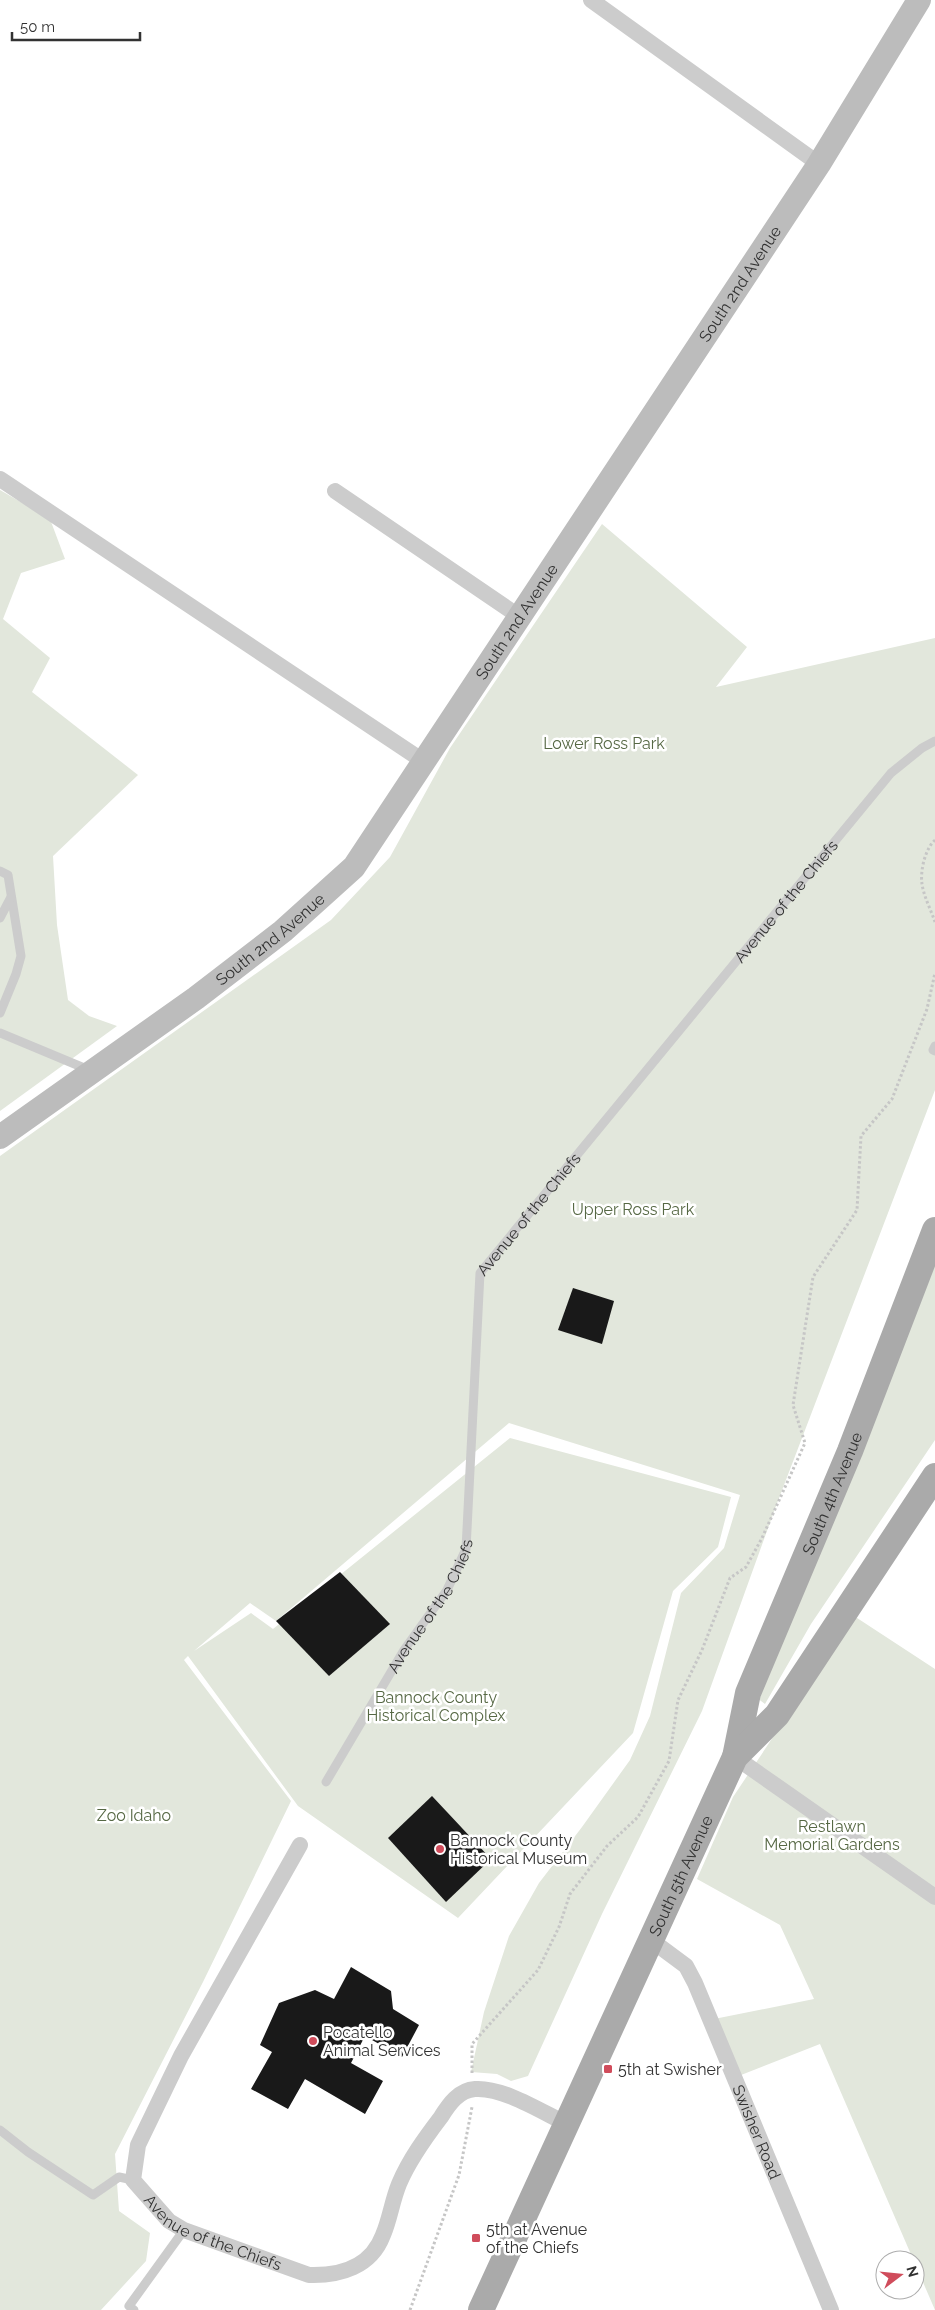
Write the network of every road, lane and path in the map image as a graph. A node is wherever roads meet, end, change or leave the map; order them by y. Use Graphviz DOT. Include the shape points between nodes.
graph roads {
  1 [pos="591,0"];
  2 [pos="919,0"];
  3 [pos="819,164"];
  4 [pos="0,479"];
  5 [pos="335,491"];
  6 [pos="520,617"];
  7 [pos="935,741"];
  8 [pos="423,761"];
  9 [pos="935,840"];
  10 [pos="0,871"];
  11 [pos="12,897"];
  12 [pos="0,918"];
  13 [pos="935,922"];
  14 [pos="935,973"];
  15 [pos="0,1012"];
  16 [pos="0,1033"];
  17 [pos="935,1046"];
  18 [pos="935,1051"];
  19 [pos="92,1071"];
  20 [pos="0,1136"];
  21 [pos="935,1230"];
  22 [pos="935,1476"];
  23 [pos="734,1757"];
  24 [pos="326,1782"];
  25 [pos="300,1845"];
  26 [pos="935,1897"];
  27 [pos="651,1940"];
  28 [pos="474,2089"];
  29 [pos="566,2124"];
  30 [pos="0,2130"];
  31 [pos="134,2180"];
  32 [pos="184,2230"];
  33 [pos="134,2310"];
  34 [pos="410,2310"];
  35 [pos="481,2310"];
  36 [pos="831,2310"];
  1 -- 3 [label="street"];
  2 -- 3 [label="street, South 2nd Avenue"];
  3 -- 6 [label="street, South 2nd Avenue"];
  4 -- 8 [label="street"];
  5 -- 6 [label="street"];
  6 -- 8 [label="street, South 2nd Avenue"];
  7 -- 24 [label="lane, Avenue of the Chiefs" via="891,773 480,1273 466,1549 447,1590 404,1650"];
  8 -- 19 [label="street, South 2nd Avenue" via="354,867 283,931 196,998"];
  9 -- 13 [label="path" via="923,862 922,884"];
  10 -- 11 [label="lane" via="8,875"];
  11 -- 12 [label="lane"];
  11 -- 15 [label="lane" via="21,956"];
  14 -- 28 [label="path" via="927,1009 892,1099 861,1136 857,1210 813,1277 793,1405 805,1442 762,1538 746,1567 730,1578 678,1700 669,1761 638,1817 607,1846 570,1894 559,1927 538,1970 472,2044"];
  16 -- 19 [label="lane"];
  17 -- 18 [label="lane"];
  19 -- 20 [label="street, South 2nd Avenue"];
  21 -- 23 [label="main road, South 4th Avenue" via="850,1451 748,1693"];
  22 -- 23 [label="main road, South 5th Avenue" via="777,1715"];
  23 -- 26 [label="street"];
  23 -- 27 [label="main road, South 5th Avenue"];
  25 -- 31 [label="street, Avenue of the Chiefs" via="180,2056 138,2145"];
  27 -- 29 [label="main road, South 5th Avenue"];
  27 -- 36 [label="street, Swisher Road" via="686,1966 695,1983"];
  28 -- 29 [label="street" via="511,2097"];
  28 -- 32 [label="street, Avenue of the Chiefs" via="452,2101 419,2147 399,2184 383,2237 368,2257 352,2269 330,2275 309,2275"];
  28 -- 34 [label="path" via="458,2175"];
  29 -- 35 [label="main road, South 5th Avenue"];
  30 -- 31 [label="lane" via="93,2194 119,2177"];
  31 -- 32 [label="street, Avenue of the Chiefs" via="169,2221"];
  32 -- 33 [label="lane" via="129,2306"];
}
